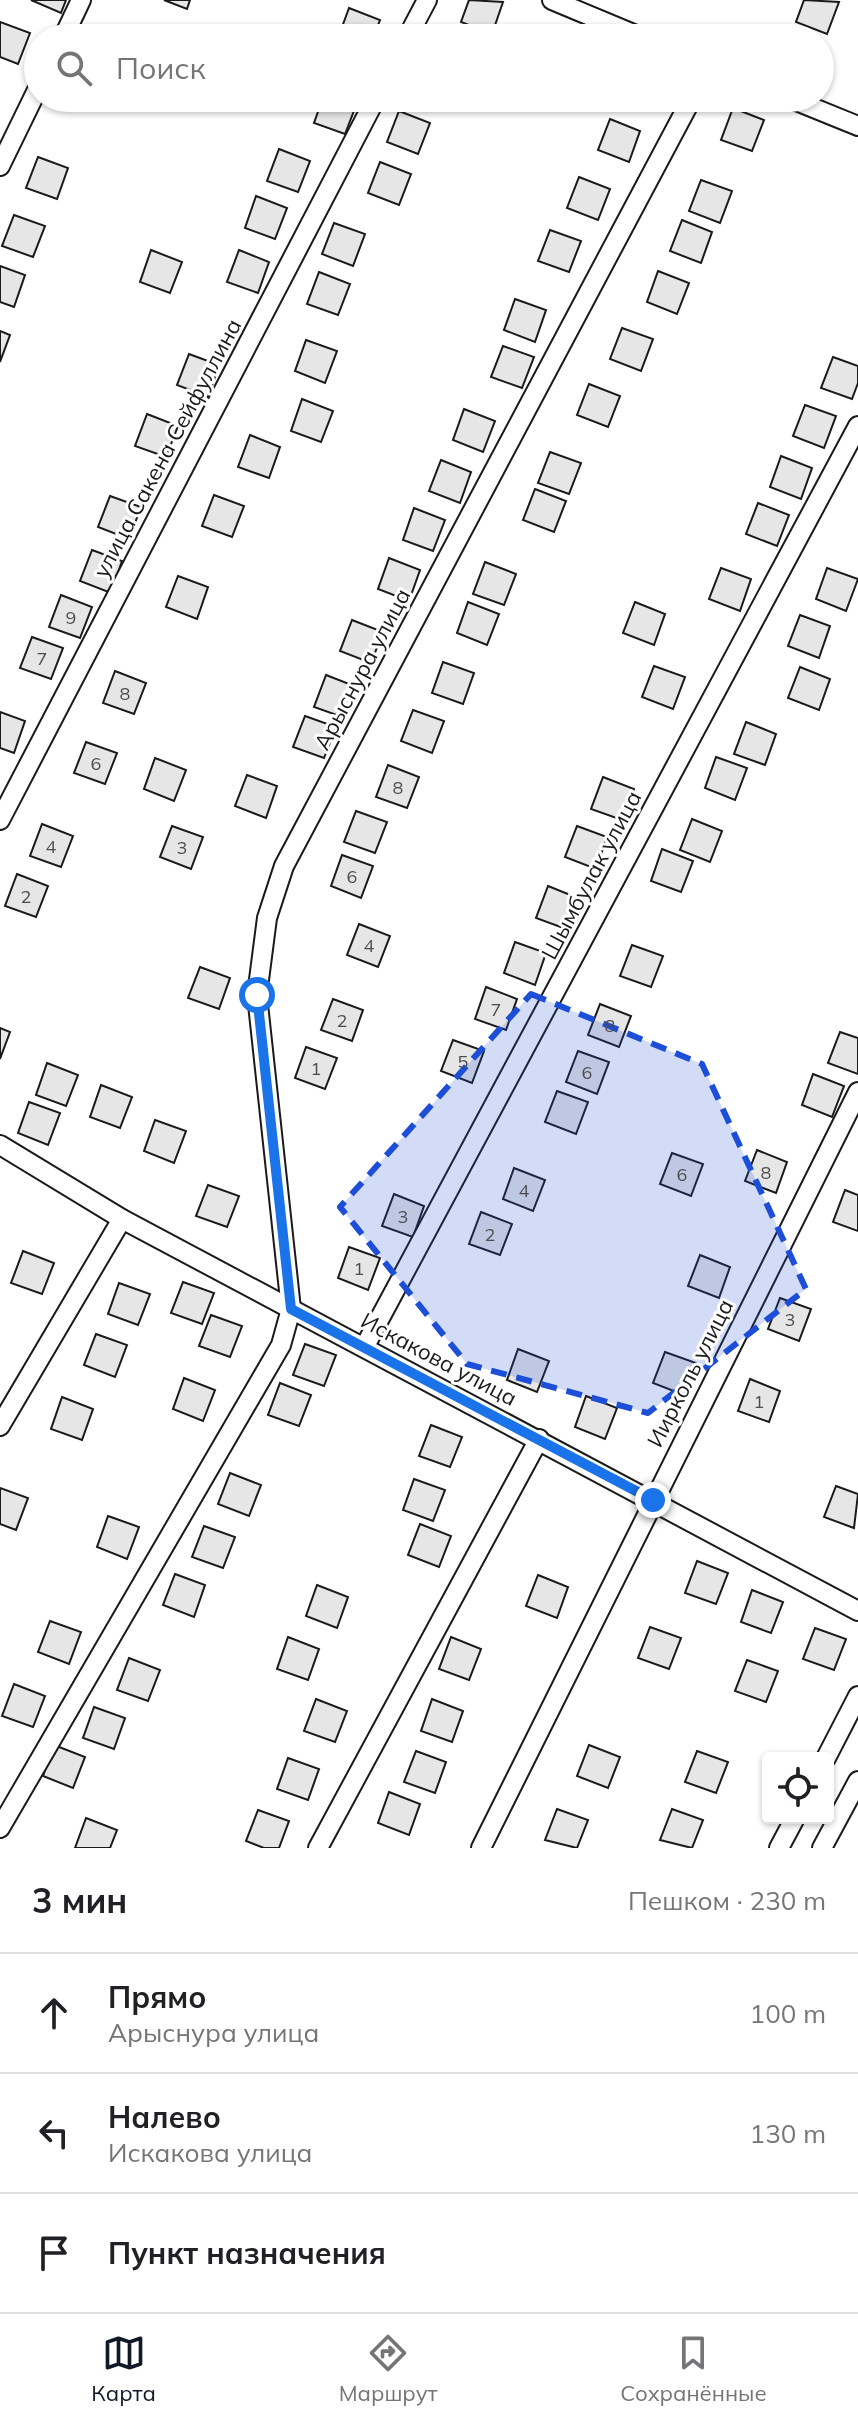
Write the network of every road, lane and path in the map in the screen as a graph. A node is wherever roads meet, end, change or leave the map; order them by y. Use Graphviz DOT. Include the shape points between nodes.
graph roads {
  1 [pos="81,0"];
  2 [pos="427,0"];
  3 [pos="552,0"];
  4 [pos="70,24"];
  5 [pos="414,24"];
  6 [pos="609,24"];
  7 [pos="26,112"];
  8 [pos="369,112"];
  9 [pos="685,112"];
  10 [pos="824,112"];
  11 [pos="858,126"];
  12 [pos="0,166"];
  13 [pos="858,426"];
  14 [pos="0,820"];
  15 [pos="858,1092"];
  16 [pos="0,1145"];
  17 [pos="122,1219"];
  18 [pos="291,1309"];
  19 [pos="365,1346"];
  20 [pos="0,1426"];
  21 [pos="539,1439"];
  22 [pos="653,1500"];
  23 [pos="858,1611"];
  24 [pos="858,1696"];
  25 [pos="829,1752"];
  26 [pos="856,1791"];
  27 [pos="792,1824"];
  28 [pos="0,1828"];
  29 [pos="828,1846"];
  30 [pos="318,1848"];
  31 [pos="481,1848"];
  32 [pos="779,1848"];
  1 -- 4 [label="street"];
  2 -- 5 [label="street"];
  3 -- 6 [label="street"];
  7 -- 12 [label="street"];
  8 -- 14 [label="street, улица Сакена Сейфуллина"];
  9 -- 18 [label="street, Арыснура улица" via="284,866 267,918 257,995"];
  10 -- 11 [label="street"];
  13 -- 19 [label="street, Шымбулак улица"];
  15 -- 22 [label="street, Иирколь улица"];
  16 -- 17 [label="street, Искакова улица"];
  17 -- 18 [label="street, Искакова улица"];
  17 -- 20 [label="street"];
  18 -- 19 [label="street, Искакова улица"];
  18 -- 28 [label="street" via="281,1345"];
  19 -- 21 [label="street, Искакова улица"];
  21 -- 22 [label="street, Искакова улица"];
  21 -- 30 [label="street"];
  22 -- 23 [label="street, Искакова улица"];
  22 -- 31 [label="street, Иирколь улица"];
  24 -- 25 [label="street"];
  26 -- 29 [label="street"];
  27 -- 32 [label="street"];
}
